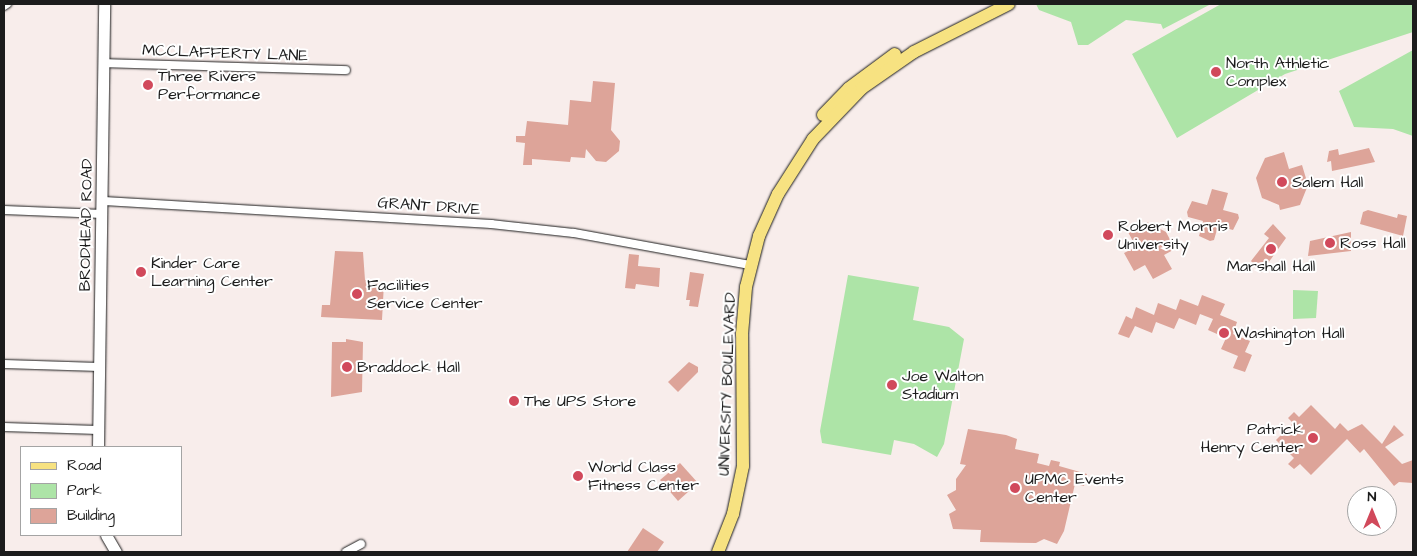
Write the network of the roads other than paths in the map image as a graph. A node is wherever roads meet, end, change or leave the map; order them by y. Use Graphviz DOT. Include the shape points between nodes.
graph roads {
  1 [pos="8,4"];
  2 [pos="104,4"];
  3 [pos="990,4"];
  4 [pos="1009,4"];
  5 [pos="4,6"];
  6 [pos="104,63"];
  7 [pos="346,70"];
  8 [pos="104,201"];
  9 [pos="4,210"];
  10 [pos="103,214"];
  11 [pos="746,264"];
  12 [pos="4,364"];
  13 [pos="99,367"];
  14 [pos="4,427"];
  15 [pos="98,430"];
  16 [pos="98,446"];
  17 [pos="107,536"];
  18 [pos="361,544"];
  19 [pos="116,552"];
  20 [pos="346,552"];
  21 [pos="708,552"];
  22 [pos="718,552"];
  1 -- 5 [label="street"];
  2 -- 6 [label="main road, BRODHEAD ROAD"];
  3 -- 11 [label="main road, UNIVERSITY BOULEVARD" via="896,53 834,102 807,133 774,182"];
  4 -- 11 [label="main road, UNIVERSITY BOULEVARD" via="898,62 845,104 813,139 788,175"];
  6 -- 7 [label="street, MCCLAFFERTY LANE"];
  6 -- 8 [label="main road, BRODHEAD ROAD"];
  8 -- 10 [label="main road, BRODHEAD ROAD"];
  8 -- 11 [label="street, GRANT DRIVE" via="500,225"];
  9 -- 10 [label="street"];
  10 -- 13 [label="main road, BRODHEAD ROAD"];
  11 -- 21 [label="main road, UNIVERSITY BOULEVARD" via="734,330 735,466 724,513"];
  11 -- 22 [label="main road, UNIVERSITY BOULEVARD" via="742,318 743,466 733,514"];
  12 -- 13 [label="street"];
  13 -- 15 [label="main road, BRODHEAD ROAD"];
  14 -- 15 [label="street"];
  15 -- 16 [label="main road, BRODHEAD ROAD"];
  17 -- 19 [label="main road"];
  18 -- 20 [label="street"];
}
